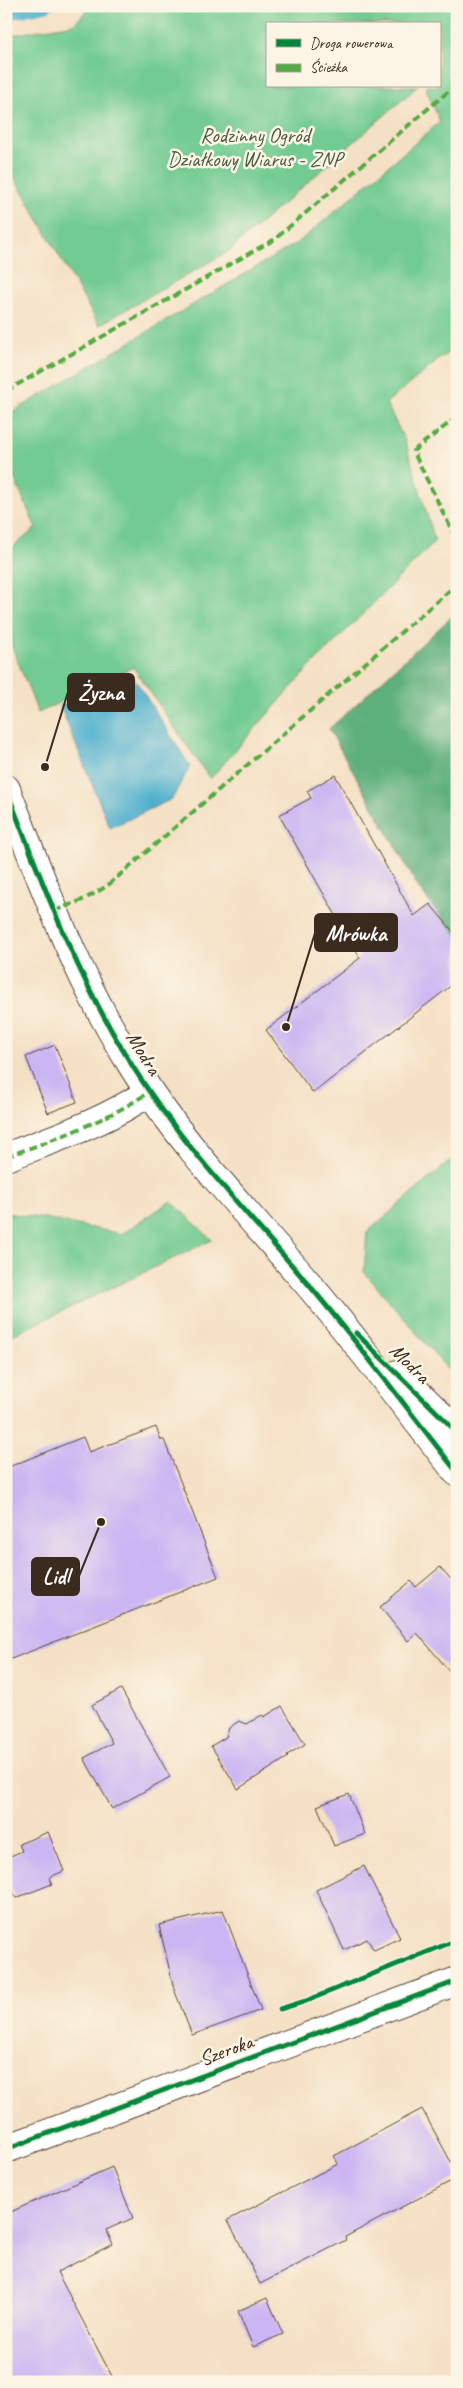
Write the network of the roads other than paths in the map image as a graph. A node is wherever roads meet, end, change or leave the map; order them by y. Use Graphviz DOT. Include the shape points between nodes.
graph roads {
  1 [pos="6,789"];
  2 [pos="149,1092"];
  3 [pos="6,1158"];
  4 [pos="318,1296"];
  5 [pos="457,1432"];
  6 [pos="457,1472"];
  7 [pos="457,1981"];
  8 [pos="6,2149"];
  1 -- 2 [label="street, Modra" via="74,960 105,1021"];
  2 -- 3 [label="street" via="103,1119"];
  2 -- 4 [label="street, Modra"];
  4 -- 5 [label="street, Modra"];
  4 -- 6 [label="street, Modra"];
  7 -- 8 [label="street, Szeroka"];
}
